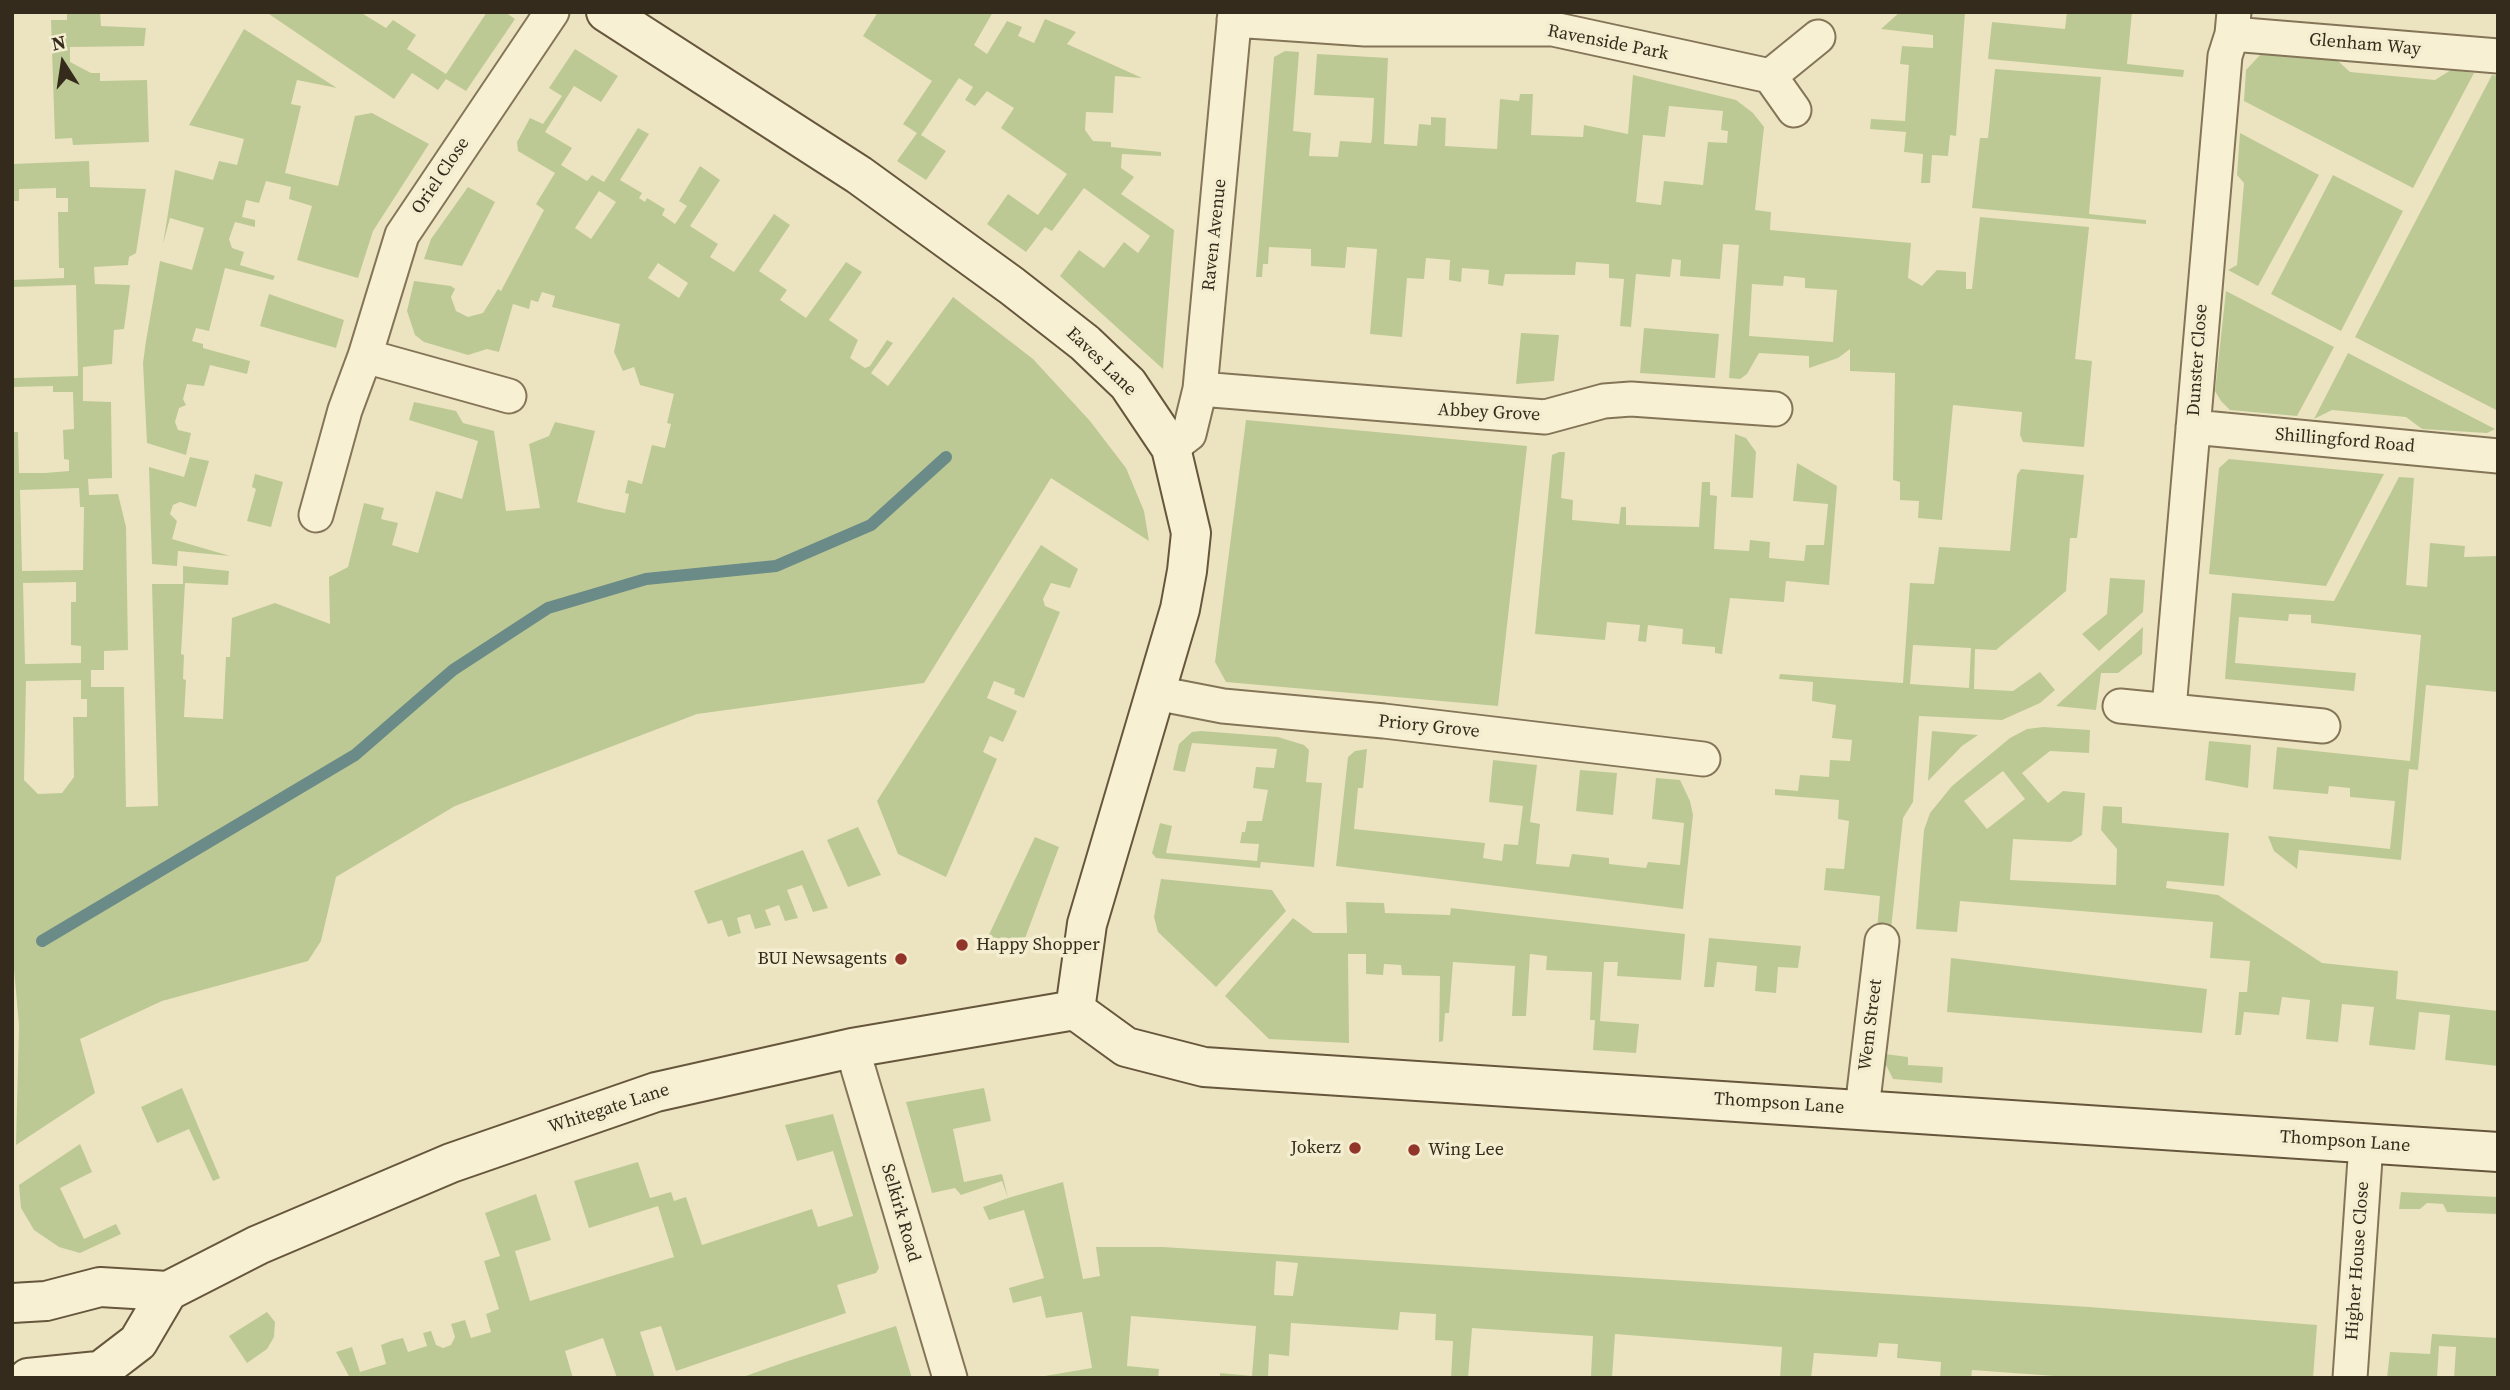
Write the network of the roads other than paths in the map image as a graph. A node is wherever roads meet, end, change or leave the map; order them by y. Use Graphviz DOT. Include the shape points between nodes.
graph roads {
  1 [pos="552,12"];
  2 [pos="607,12"];
  3 [pos="1234,16"];
  4 [pos="2233,23"];
  5 [pos="1818,37"];
  6 [pos="2498,56"];
  7 [pos="1770,76"];
  8 [pos="1794,110"];
  9 [pos="365,356"];
  10 [pos="1200,389"];
  11 [pos="509,396"];
  12 [pos="1775,409"];
  13 [pos="2193,427"];
  14 [pos="1171,447"];
  15 [pos="2498,456"];
  16 [pos="316,515"];
  17 [pos="1156,693"];
  18 [pos="2120,706"];
  19 [pos="2169,709"];
  20 [pos="2323,726"];
  21 [pos="1703,759"];
  22 [pos="1882,941"];
  23 [pos="1075,1010"];
  24 [pos="852,1048"];
  25 [pos="1862,1109"];
  26 [pos="2366,1144"];
  27 [pos="2498,1152"];
  28 [pos="168,1292"];
  29 [pos="12,1303"];
  30 [pos="95,1374"];
  31 [pos="28,1378"];
  32 [pos="950,1378"];
  33 [pos="2350,1378"];
  1 -- 9 [label="street, Oriel Close" via="402,235"];
  2 -- 14 [label="main road, Eaves Lane" via="859,175 1086,343 1128,384"];
  3 -- 7 [label="street, Ravenside Park" via="1365,29 1553,29"];
  3 -- 10 [label="street, Raven Avenue"];
  4 -- 6 [label="street, Glenham Way"];
  4 -- 13 [label="street, Dunster Close" via="2225,56"];
  5 -- 7 [label="street"];
  7 -- 8 [label="street"];
  9 -- 11 [label="street"];
  9 -- 16 [label="street, Oriel Close"];
  10 -- 12 [label="street, Abbey Grove" via="1545,417 1604,401 1631,399"];
  10 -- 14 [label="street, Raven Avenue" via="1189,434"];
  13 -- 15 [label="street, Shillingford Road"];
  13 -- 19 [label="street, Dunster Close"];
  14 -- 17 [label="main road, Eaves Lane" via="1191,533 1180,609"];
  17 -- 21 [label="street, Priory Grove" via="1223,706"];
  17 -- 23 [label="main road, Eaves Lane" via="1087,923"];
  18 -- 19 [label="street"];
  19 -- 20 [label="street"];
  22 -- 25 [label="street, Wem Street"];
  23 -- 24 [label="main road, Whitegate Lane"];
  23 -- 25 [label="main road, Thompson Lane" via="1126,1046 1204,1067"];
  24 -- 28 [label="main road, Whitegate Lane" via="656,1092 545,1129 451,1163 258,1245"];
  24 -- 32 [label="street, Selkirk Road"];
  25 -- 26 [label="main road, Thompson Lane"];
  26 -- 27 [label="main road, Thompson Lane"];
  26 -- 33 [label="street, Higher House Close"];
  28 -- 29 [label="main road" via="100,1287 47,1301"];
  28 -- 30 [label="main road" via="138,1342"];
  30 -- 31 [label="main road"];
}
